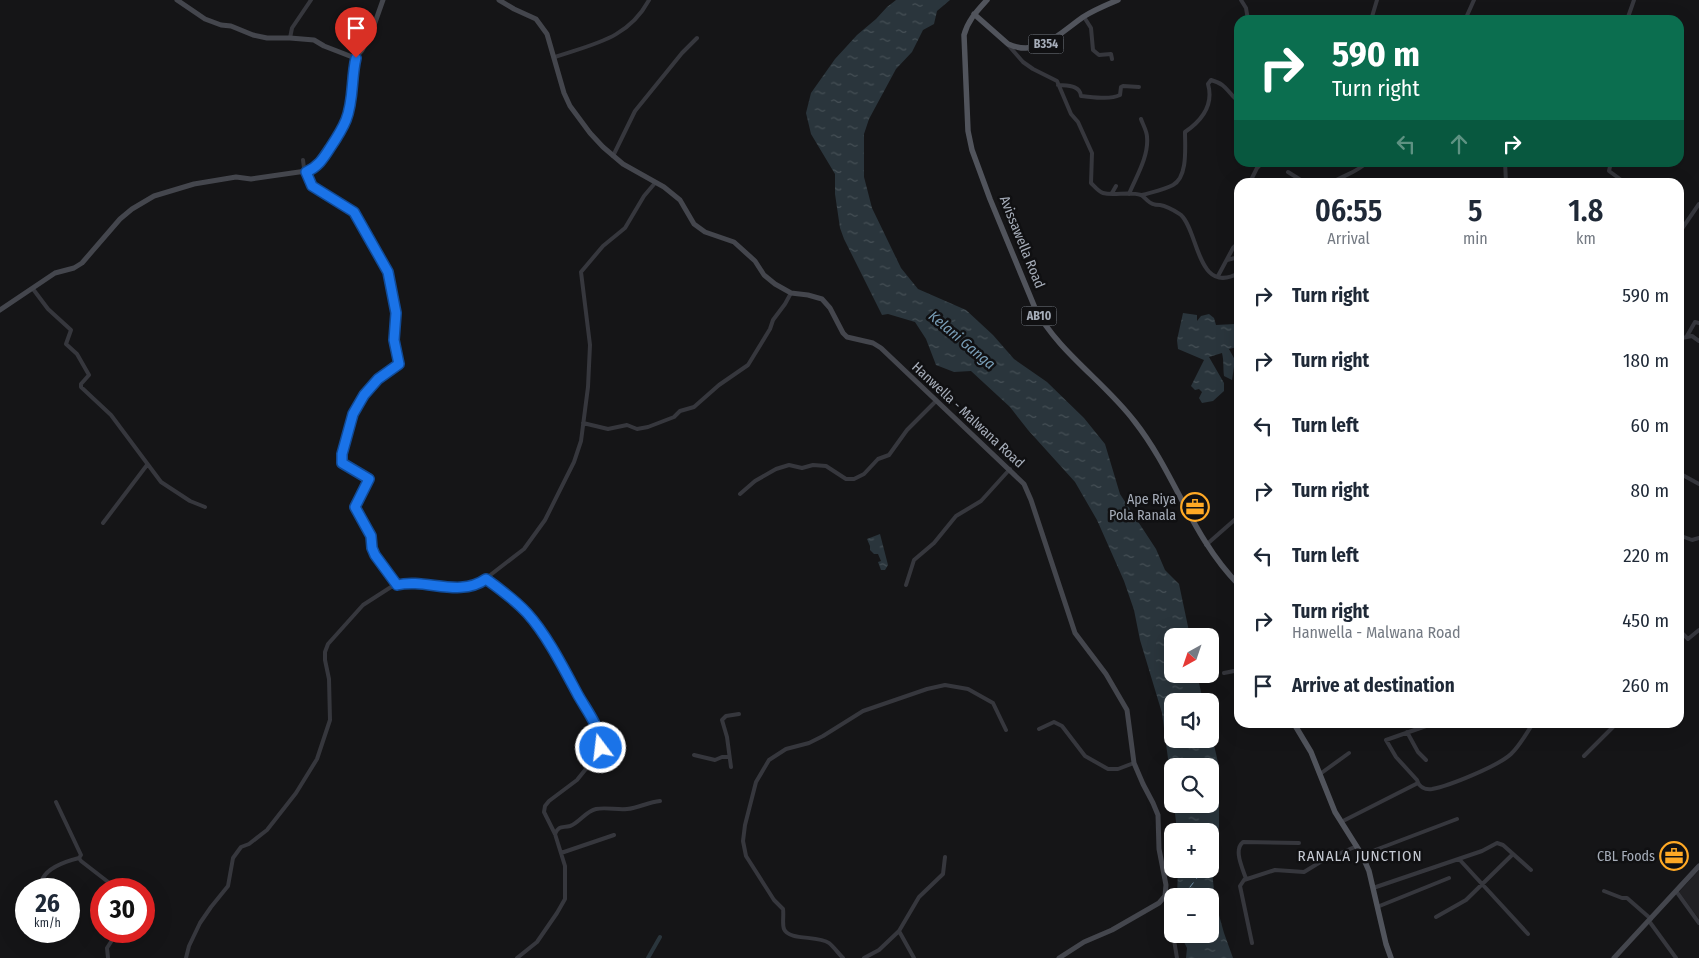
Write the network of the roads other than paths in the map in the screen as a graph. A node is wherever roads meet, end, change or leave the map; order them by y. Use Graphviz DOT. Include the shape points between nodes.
graph roads {
  1 [pos="177,0"];
  2 [pos="311,0"];
  3 [pos="383,0"];
  4 [pos="499,0"];
  5 [pos="649,0"];
  6 [pos="987,0"];
  7 [pos="1118,0"];
  8 [pos="1241,0"];
  9 [pos="1377,0"];
  10 [pos="1474,0"];
  11 [pos="1634,0"];
  12 [pos="974,14"];
  13 [pos="1247,15"];
  14 [pos="1372,15"];
  15 [pos="1468,15"];
  16 [pos="1629,15"];
  17 [pos="1084,17"];
  18 [pos="290,38"];
  19 [pos="697,38"];
  20 [pos="1008,44"];
  21 [pos="555,57"];
  22 [pos="356,58"];
  23 [pos="1112,59"];
  24 [pos="1058,85"];
  25 [pos="1139,87"];
  26 [pos="1234,97"];
  27 [pos="1141,119"];
  28 [pos="613,156"];
  29 [pos="303,160"];
  30 [pos="1363,167"];
  31 [pos="1610,167"];
  32 [pos="306,172"];
  33 [pos="1288,172"];
  34 [pos="1298,178"];
  35 [pos="1340,178"];
  36 [pos="1619,178"];
  37 [pos="655,183"];
  38 [pos="1116,186"];
  39 [pos="1112,193"];
  40 [pos="1130,194"];
  41 [pos="1142,195"];
  42 [pos="1699,204"];
  43 [pos="1684,222"];
  44 [pos="1234,248"];
  45 [pos="1234,258"];
  46 [pos="1227,260"];
  47 [pos="1234,274"];
  48 [pos="1218,276"];
  49 [pos="32,289"];
  50 [pos="791,293"];
  51 [pos="0,310"];
  52 [pos="1699,323"];
  53 [pos="1687,336"];
  54 [pos="1684,337"];
  55 [pos="1699,341"];
  56 [pos="936,401"];
  57 [pos="583,423"];
  58 [pos="147,465"];
  59 [pos="1010,469"];
  60 [pos="1684,476"];
  61 [pos="1699,484"];
  62 [pos="740,494"];
  63 [pos="205,507"];
  64 [pos="1234,520"];
  65 [pos="104,522"];
  66 [pos="1684,537"];
  67 [pos="1699,538"];
  68 [pos="1206,545"];
  69 [pos="486,579"];
  70 [pos="1234,580"];
  71 [pos="397,585"];
  72 [pos="906,585"];
  73 [pos="1699,630"];
  74 [pos="1684,635"];
  75 [pos="1234,671"];
  76 [pos="1224,673"];
  77 [pos="740,714"];
  78 [pos="1298,728"];
  79 [pos="1420,728"];
  80 [pos="1530,728"];
  81 [pos="1612,728"];
  82 [pos="1040,729"];
  83 [pos="1006,730"];
  84 [pos="1407,732"];
  85 [pos="1349,753"];
  86 [pos="694,755"];
  87 [pos="1584,756"];
  88 [pos="730,757"];
  89 [pos="1426,760"];
  90 [pos="1134,762"];
  91 [pos="731,767"];
  92 [pos="1320,774"];
  93 [pos="1418,783"];
  94 [pos="660,801"];
  95 [pos="56,802"];
  96 [pos="1457,819"];
  97 [pos="1341,822"];
  98 [pos="555,834"];
  99 [pos="614,835"];
  100 [pos="1298,843"];
  101 [pos="1357,846"];
  102 [pos="561,853"];
  103 [pos="1513,854"];
  104 [pos="1362,855"];
  105 [pos="945,857"];
  106 [pos="80,858"];
  107 [pos="1459,859"];
  108 [pos="1699,866"];
  109 [pos="1531,870"];
  110 [pos="43,878"];
  111 [pos="103,878"];
  112 [pos="1449,878"];
  113 [pos="1246,879"];
  114 [pos="1482,886"];
  115 [pos="1166,888"];
  116 [pos="1373,888"];
  117 [pos="1604,891"];
  118 [pos="1676,891"];
  119 [pos="1164,897"];
  120 [pos="1376,907"];
  121 [pos="1436,917"];
  122 [pos="1650,920"];
  123 [pos="1699,923"];
  124 [pos="898,931"];
  125 [pos="1528,934"];
  126 [pos="110,943"];
  127 [pos="1174,943"];
  128 [pos="1252,943"];
  129 [pos="108,958"];
  130 [pos="186,958"];
  131 [pos="517,958"];
  132 [pos="842,958"];
  133 [pos="864,958"];
  134 [pos="914,958"];
  135 [pos="1059,958"];
  136 [pos="1177,958"];
  137 [pos="1391,958"];
  138 [pos="1614,958"];
  139 [pos="1676,958"];
  1 -- 18 [label="street" via="205,19 221,25 267,38"];
  2 -- 18 [label="street" via="292,28"];
  3 -- 22 [label="street" via="372,31"];
  4 -- 21 [label="street, Hanwella - Malwana Road" via="536,19 547,34"];
  5 -- 21 [label="street" via="635,20 616,36"];
  6 -- 12 [label="main road, Avissawella Road / AB10"];
  7 -- 17 [label="main road, B354"];
  8 -- 13 [label="street"];
  9 -- 14 [label="street"];
  10 -- 15 [label="street"];
  11 -- 16 [label="street"];
  12 -- 20 [label="main road, B354"];
  12 -- 68 [label="main road, Avissawella Road / AB10" via="964,35 968,130 972,150 1036,308 1052,336 1136,422"];
  17 -- 20 [label="main road, B354" via="1039,47"];
  17 -- 23 [label="street" via="1092,28 1093,50 1099,55 1111,54"];
  18 -- 22 [label="street" via="314,40"];
  19 -- 28 [label="street" via="635,111"];
  20 -- 24 [label="street" via="1023,62 1054,78"];
  21 -- 28 [label="street, Hanwella - Malwana Road" via="559,80 570,106"];
  22 -- 32 [label="street" via="347,118 322,161"];
  24 -- 25 [label="street" via="1077,88 1081,96 1101,98 1118,97 1123,86"];
  24 -- 39 [label="street" via="1092,153 1091,183 1102,193"];
  26 -- 41 [label="street" via="1222,84 1211,80 1208,84 1208,105 1201,119 1185,132 1186,159 1178,181"];
  27 -- 40 [label="street" via="1147,135 1146,152"];
  28 -- 37 [label="street, Hanwella - Malwana Road"];
  29 -- 32 [label="street"];
  30 -- 35 [label="street"];
  31 -- 36 [label="street" via="1609,171"];
  32 -- 49 [label="street" via="202,182 154,196 120,219 82,263 55,273"];
  32 -- 71 [label="street" via="312,186 354,212 388,272 396,313 394,340 399,364 378,379 353,414 342,463 369,479 355,507 371,536 375,555"];
  33 -- 34 [label="street"];
  37 -- 50 [label="street, Hanwella - Malwana Road" via="680,200 694,224 705,232 734,242 756,261 764,275"];
  37 -- 57 [label="street" via="625,228 603,246 581,272 590,345"];
  38 -- 39 [label="street"];
  39 -- 40 [label="street"];
  40 -- 41 [label="street"];
  41 -- 48 [label="street" via="1152,204 1163,205 1181,216 1189,225 1199,257 1206,268"];
  42 -- 43 [label="street"];
  44 -- 46 [label="street"];
  45 -- 46 [label="street"];
  46 -- 48 [label="street"];
  47 -- 48 [label="street"];
  49 -- 51 [label="street"];
  49 -- 58 [label="street" via="71,330 66,344 77,354 89,374 81,387 111,415"];
  50 -- 56 [label="street, Hanwella - Malwana Road" via="822,299 843,333 881,348"];
  50 -- 57 [label="street" via="748,365 719,384 694,407 648,428 627,424 608,429"];
  52 -- 53 [label="street" via="1695,322"];
  53 -- 54 [label="street"];
  53 -- 55 [label="street"];
  56 -- 59 [label="street, Hanwella - Malwana Road"];
  56 -- 62 [label="street" via="888,455 854,479 826,466 802,468 789,465 755,481"];
  57 -- 69 [label="street" via="574,462 545,520 524,549"];
  58 -- 63 [label="street" via="166,487"];
  58 -- 65 [label="street"];
  59 -- 72 [label="street" via="981,501 956,516 934,543 914,560"];
  59 -- 90 [label="street, Hanwella - Malwana Road" via="1024,484 1031,500 1075,633 1106,674 1127,710"];
  60 -- 61 [label="street"];
  64 -- 68 [label="street"];
  66 -- 67 [label="street"];
  68 -- 70 [label="main road, Avissawella Road / AB10"];
  69 -- 71 [label="street" via="460,588"];
  69 -- 98 [label="street" via="528,614 560,661 591,715 601,740 598,754 577,780 544,806"];
  71 -- 130 [label="street" via="363,605 328,644 325,660 330,720 317,759 267,830 241,847 233,858 228,886 200,923"];
  73 -- 74 [label="street" via="1688,639"];
  75 -- 76 [label="street"];
  77 -- 88 [label="street" via="726,716 722,720"];
  78 -- 92 [label="main road"];
  79 -- 84 [label="street"];
  80 -- 93 [label="street" via="1511,754 1480,772 1431,789 1422,788"];
  81 -- 87 [label="street"];
  82 -- 90 [label="street" via="1054,722 1062,726 1085,756 1108,769 1118,769"];
  83 -- 132 [label="street" via="994,704 968,689 945,686 863,711 809,743 786,749 762,769 745,825 743,841 746,856 783,909 784,931 789,935 829,943"];
  84 -- 89 [label="street"];
  84 -- 93 [label="street" via="1386,740"];
  85 -- 92 [label="street"];
  86 -- 88 [label="street" via="715,760"];
  88 -- 91 [label="street"];
  90 -- 115 [label="street, Hanwella - Malwana Road" via="1158,815"];
  92 -- 97 [label="main road"];
  93 -- 97 [label="street"];
  94 -- 98 [label="street" via="625,810 595,809 572,825 557,828"];
  95 -- 106 [label="street"];
  96 -- 104 [label="street"];
  97 -- 101 [label="main road"];
  98 -- 102 [label="street"];
  99 -- 102 [label="street"];
  100 -- 113 [label="street" via="1240,844 1238,850"];
  101 -- 104 [label="main road"];
  101 -- 113 [label="street" via="1304,872 1275,870"];
  102 -- 131 [label="street" via="565,866 565,898 538,942"];
  103 -- 107 [label="street" via="1497,843"];
  103 -- 109 [label="street"];
  103 -- 114 [label="street"];
  104 -- 116 [label="main road"];
  105 -- 124 [label="street" via="943,874 918,897"];
  106 -- 110 [label="street" via="47,872"];
  106 -- 111 [label="street"];
  107 -- 114 [label="street"];
  107 -- 116 [label="street"];
  108 -- 118 [label="street"];
  112 -- 120 [label="street"];
  113 -- 128 [label="street" via="1240,886"];
  114 -- 121 [label="street" via="1466,900"];
  114 -- 125 [label="street"];
  116 -- 120 [label="main road"];
  117 -- 122 [label="street" via="1626,898"];
  118 -- 122 [label="street"];
  118 -- 123 [label="street"];
  119 -- 135 [label="street" via="1159,904"];
  120 -- 137 [label="main road"];
  122 -- 138 [label="street"];
  122 -- 139 [label="street"];
  124 -- 133 [label="street" via="879,950"];
  124 -- 134 [label="street"];
  126 -- 129 [label="street"];
  127 -- 136 [label="street"];
}
